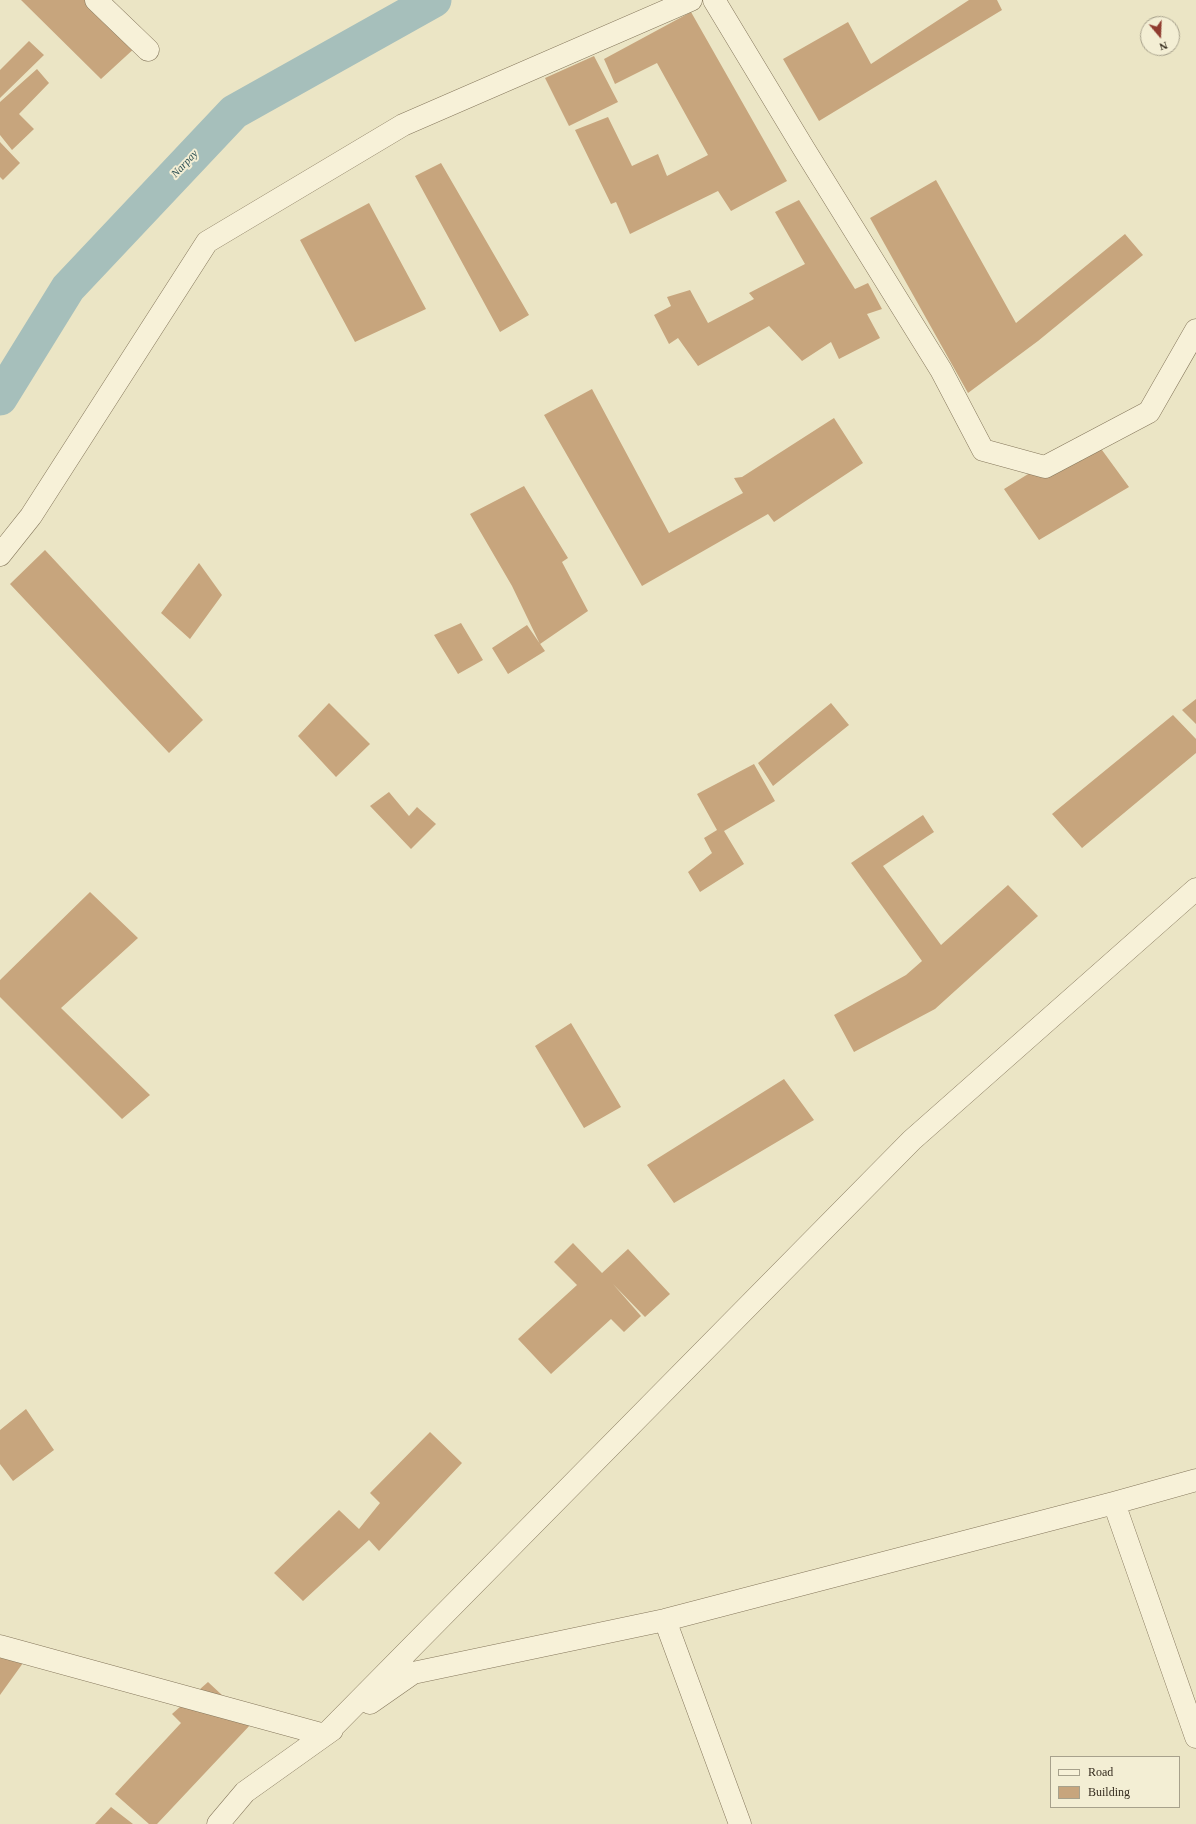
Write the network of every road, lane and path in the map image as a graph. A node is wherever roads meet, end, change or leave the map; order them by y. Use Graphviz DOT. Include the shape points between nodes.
graph roads {
  1 [pos="96,0"];
  2 [pos="691,0"];
  3 [pos="714,0"];
  4 [pos="148,50"];
  5 [pos="1196,330"];
  6 [pos="0,555"];
  7 [pos="1196,889"];
  8 [pos="1196,1480"];
  9 [pos="1114,1503"];
  10 [pos="665,1620"];
  11 [pos="0,1646"];
  12 [pos="325,1735"];
  13 [pos="1196,1737"];
  14 [pos="218,1824"];
  15 [pos="740,1824"];
  1 -- 4 [label="street"];
  2 -- 6 [label="street" via="403,125 207,242 31,516"];
  3 -- 5 [label="street" via="940,370 983,450 1044,467 1149,412"];
  7 -- 12 [label="street" via="912,1140"];
  8 -- 9 [label="street"];
  9 -- 10 [label="street"];
  9 -- 13 [label="street"];
  10 -- 12 [label="street" via="413,1673"];
  10 -- 15 [label="street"];
  11 -- 12 [label="street"];
  12 -- 14 [label="street" via="245,1792"];
}
